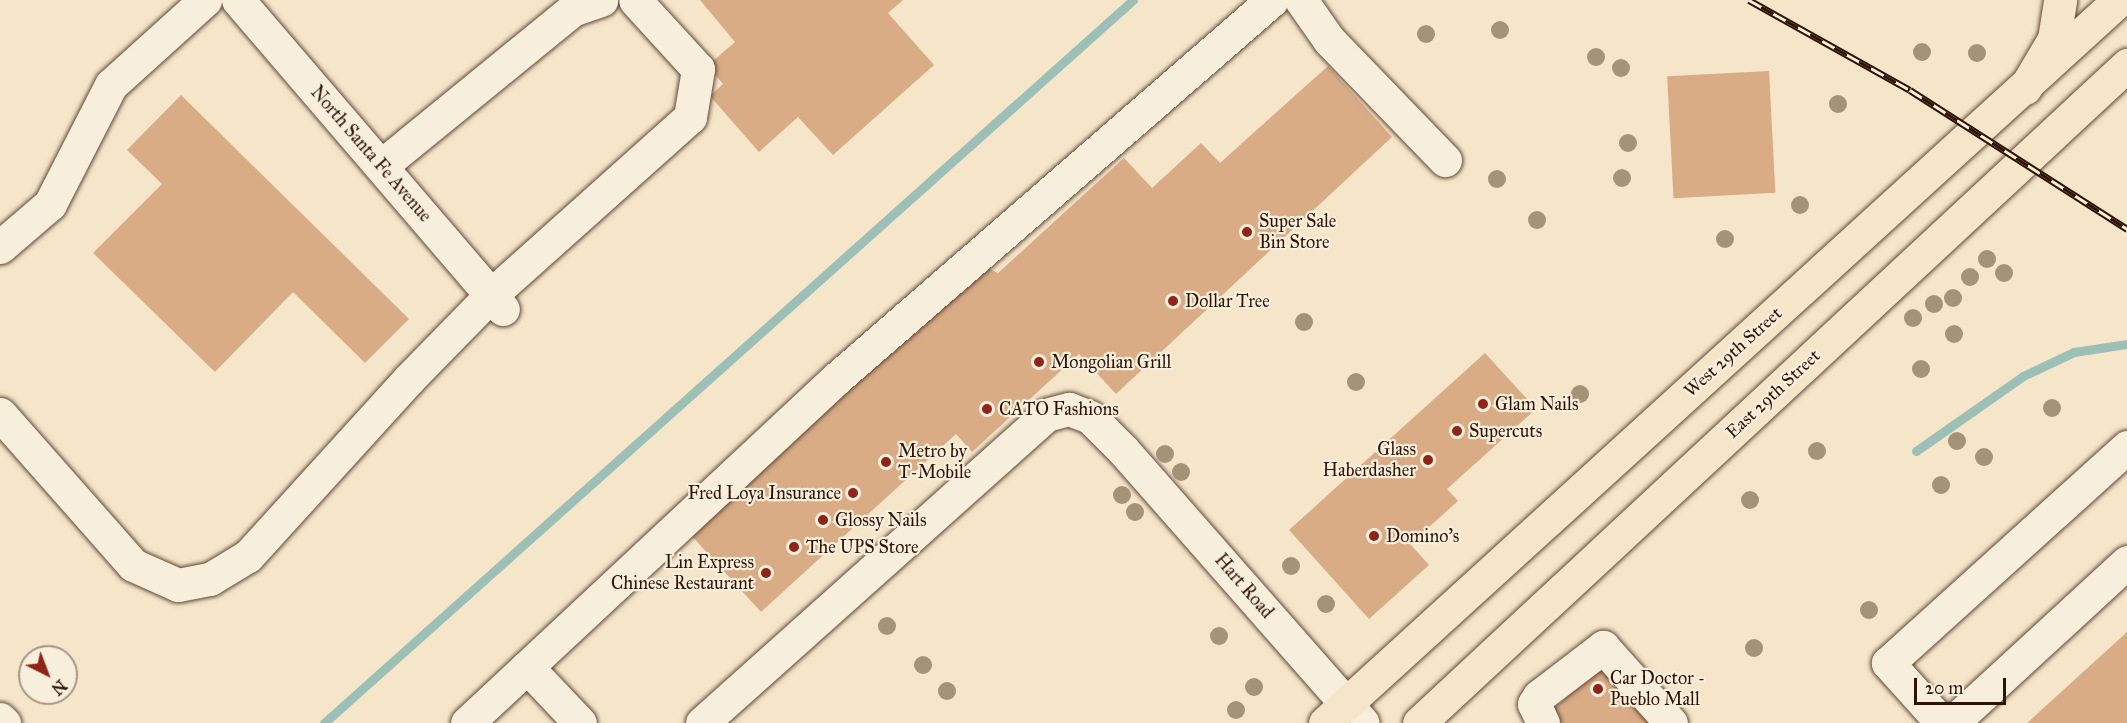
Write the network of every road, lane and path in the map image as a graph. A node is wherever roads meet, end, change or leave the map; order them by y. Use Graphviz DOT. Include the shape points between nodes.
graph roads {
  1 [pos="205,0"];
  2 [pos="238,0"];
  3 [pos="601,0"];
  4 [pos="635,0"];
  5 [pos="1272,0"];
  6 [pos="1301,0"];
  7 [pos="2060,0"];
  8 [pos="2119,0"];
  9 [pos="2127,65"];
  10 [pos="2025,88"];
  11 [pos="1445,160"];
  12 [pos="381,166"];
  13 [pos="0,247"];
  14 [pos="497,302"];
  15 [pos="0,414"];
  16 [pos="2127,447"];
  17 [pos="2127,562"];
  18 [pos="528,667"];
  19 [pos="1344,717"];
  20 [pos="0,719"];
  21 [pos="4,723"];
  22 [pos="467,723"];
  23 [pos="580,723"];
  24 [pos="702,723"];
  25 [pos="1419,723"];
  26 [pos="1544,723"];
  27 [pos="1671,723"];
  28 [pos="1942,723"];
  29 [pos="1952,723"];
  1 -- 13 [label="street" via="111,85 50,204"];
  2 -- 12 [label="street, North Santa Fe Avenue"];
  3 -- 12 [label="street" via="572,10"];
  4 -- 14 [label="street" via="698,69 690,117"];
  5 -- 18 [label="street" via="837,378"];
  6 -- 11 [label="street" via="1329,40"];
  7 -- 10 [label="main road" via="2054,39"];
  8 -- 10 [label="main road, West 29th Street"];
  9 -- 25 [label="main road, East 29th Street"];
  10 -- 19 [label="main road, West 29th Street"];
  12 -- 14 [label="street, North Santa Fe Avenue"];
  14 -- 15 [label="street" via="409,379 248,556 210,579 178,585 133,566"];
  16 -- 28 [label="street" via="1888,663"];
  17 -- 29 [label="street"];
  18 -- 22 [label="street"];
  18 -- 23 [label="street"];
  19 -- 24 [label="street, Hart Road" via="1123,450 1090,417 1069,409 1046,415"];
  20 -- 21 [label="street"];
  26 -- 27 [label="street" via="1533,705 1539,696 1603,647"];
}
